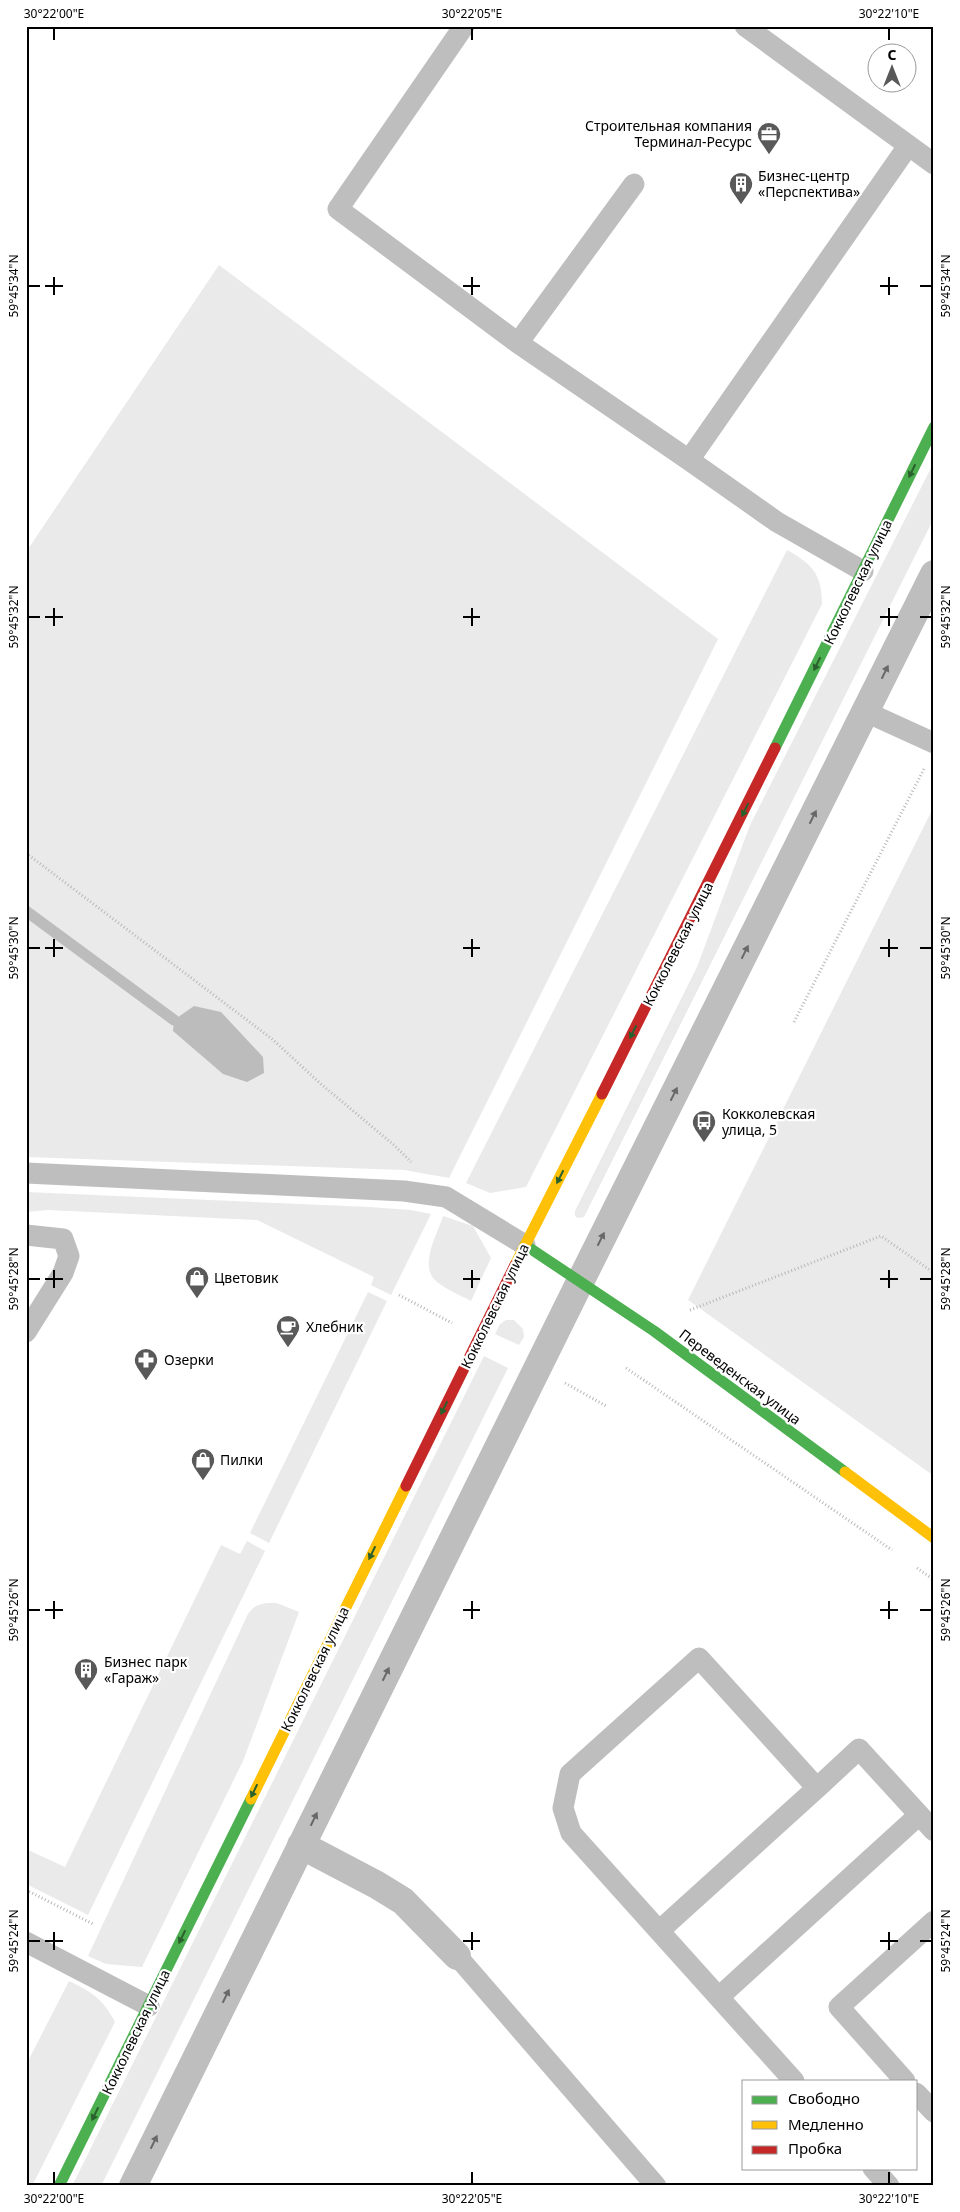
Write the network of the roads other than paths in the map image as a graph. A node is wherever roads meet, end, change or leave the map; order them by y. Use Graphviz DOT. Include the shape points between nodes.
graph roads {
  1 [pos="464,26"];
  2 [pos="745,26"];
  3 [pos="908,146"];
  4 [pos="934,164"];
  5 [pos="634,184"];
  6 [pos="518,343"];
  7 [pos="934,428"];
  8 [pos="689,460"];
  9 [pos="863,571"];
  10 [pos="934,574"];
  11 [pos="866,712"];
  12 [pos="934,743"];
  13 [pos="26,1173"];
  14 [pos="26,1234"];
  15 [pos="525,1245"];
  16 [pos="580,1282"];
  17 [pos="26,1332"];
  18 [pos="934,1538"];
  19 [pos="817,1788"];
  20 [pos="919,1815"];
  21 [pos="934,1831"];
  22 [pos="301,1845"];
  23 [pos="934,1921"];
  24 [pos="659,1931"];
  25 [pos="26,1942"];
  26 [pos="457,1956"];
  27 [pos="719,1997"];
  28 [pos="148,2006"];
  29 [pos="793,2080"];
  30 [pos="904,2080"];
  31 [pos="918,2095"];
  32 [pos="934,2112"];
  33 [pos="875,2170"];
  34 [pos="59,2186"];
  35 [pos="133,2186"];
  36 [pos="656,2186"];
  37 [pos="889,2186"];
  1 -- 6 [label="lane" via="338,209"];
  2 -- 3 [label="lane"];
  3 -- 4 [label="lane"];
  3 -- 8 [label="lane"];
  5 -- 6 [label="lane"];
  6 -- 8 [label="lane"];
  7 -- 9 [label="street, Кокколевская улица, one-way"];
  8 -- 9 [label="lane" via="777,522"];
  9 -- 15 [label="street, Кокколевская улица, one-way"];
  11 -- 10 [label="street, one-way"];
  11 -- 12 [label="lane"];
  16 -- 11 [label="street, one-way"];
  13 -- 15 [label="lane" via="386,1190 446,1197"];
  14 -- 17 [label="lane" via="63,1239 69,1256 63,1273"];
  15 -- 16 [label="street, Переведенская улица"];
  15 -- 28 [label="street, Кокколевская улица, one-way"];
  16 -- 18 [label="street, Переведенская улица" via="654,1331"];
  22 -- 16 [label="street, one-way"];
  19 -- 20 [label="lane" via="859,1749"];
  19 -- 24 [label="lane"];
  19 -- 24 [label="lane" via="699,1658 570,1774 563,1808 570,1833"];
  20 -- 21 [label="lane"];
  20 -- 27 [label="lane"];
  22 -- 26 [label="street" via="402,1901"];
  35 -- 22 [label="street, one-way"];
  23 -- 30 [label="lane" via="839,2007"];
  24 -- 27 [label="lane"];
  25 -- 28 [label="lane"];
  26 -- 36 [label="lane"];
  27 -- 29 [label="lane"];
  28 -- 34 [label="street, Кокколевская улица, one-way"];
  31 -- 32 [label="lane"];
  33 -- 37 [label="lane"];
}
